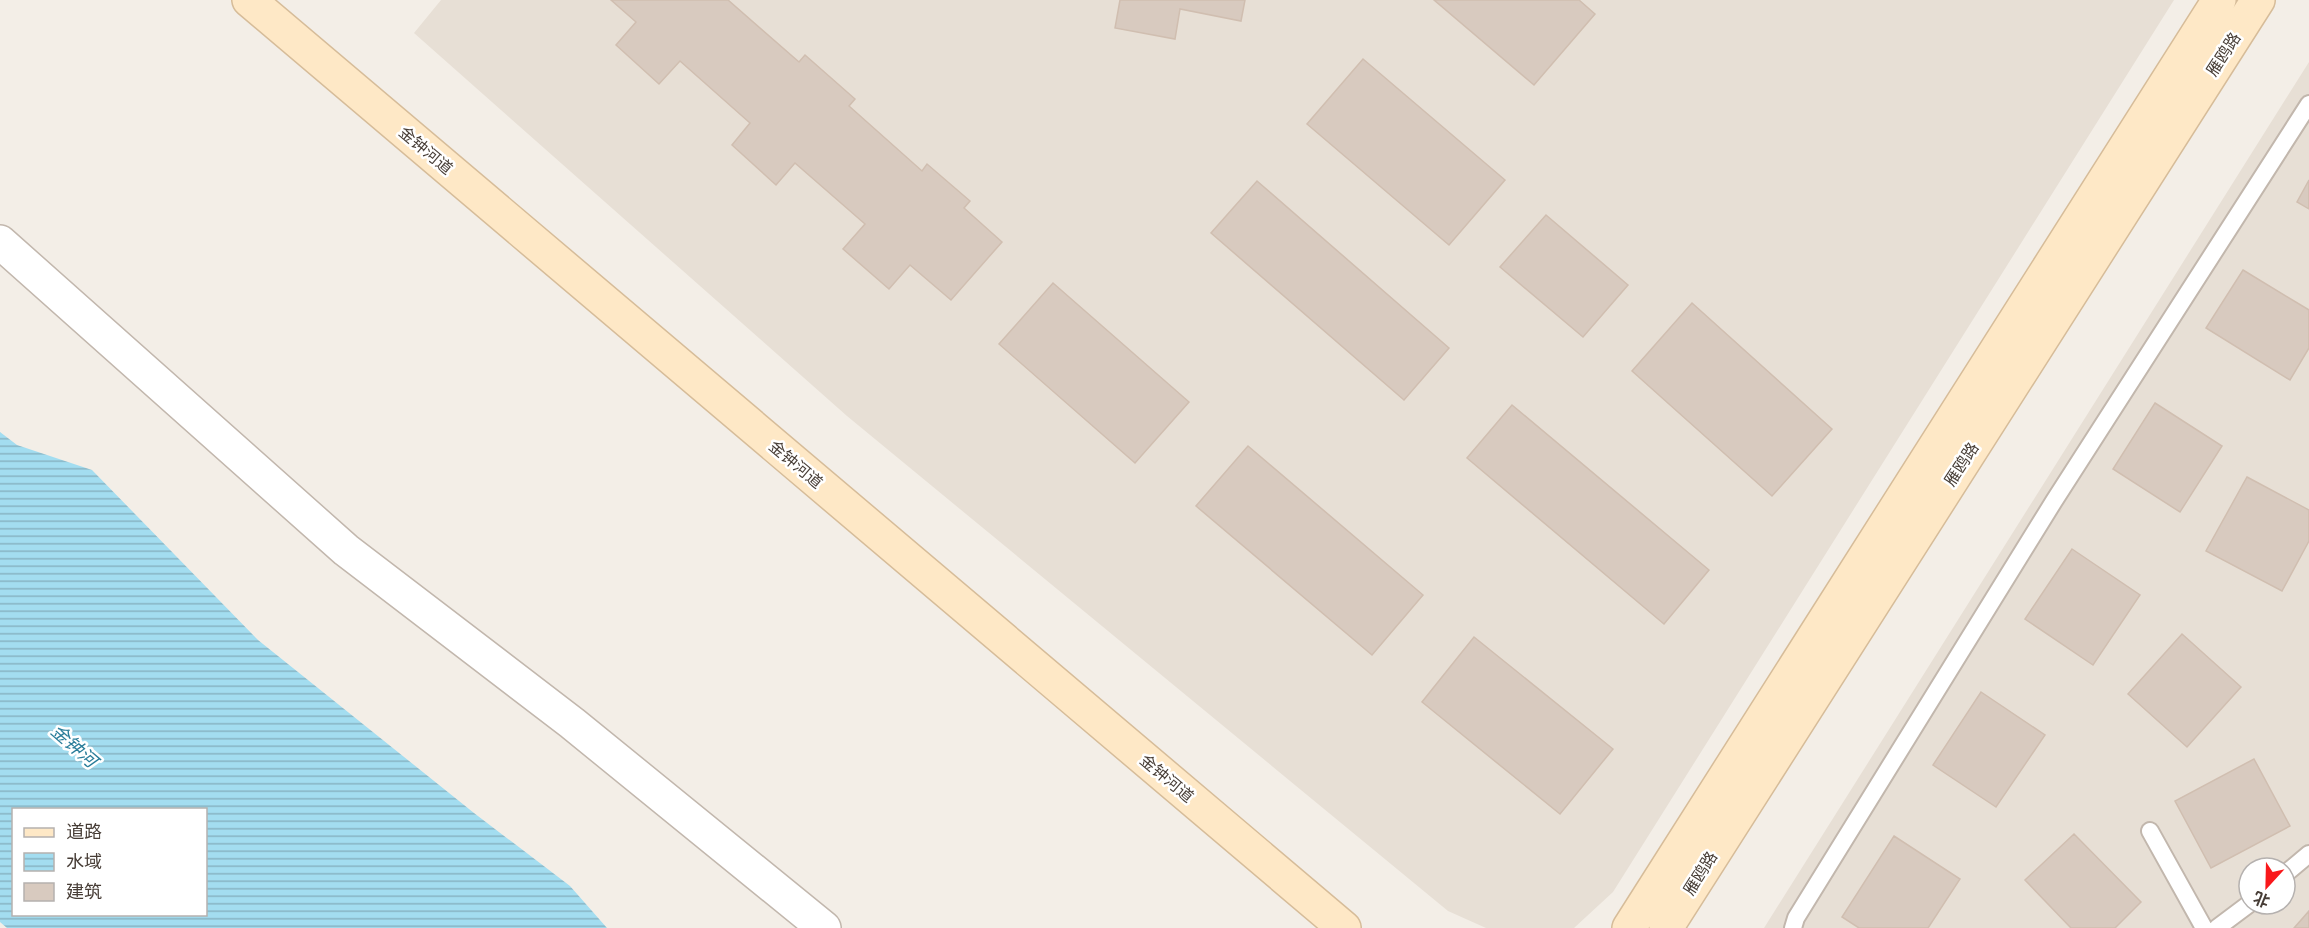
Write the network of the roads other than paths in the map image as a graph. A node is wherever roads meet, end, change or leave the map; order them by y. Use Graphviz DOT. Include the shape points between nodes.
graph roads {
  1 [pos="249,0"];
  2 [pos="2219,0"];
  3 [pos="2258,0"];
  4 [pos="2309,104"];
  5 [pos="0,242"];
  6 [pos="2150,831"];
  7 [pos="2309,854"];
  8 [pos="2297,864"];
  9 [pos="2237,913"];
  10 [pos="824,928"];
  11 [pos="1344,928"];
  12 [pos="1629,928"];
  13 [pos="1666,928"];
  14 [pos="1793,928"];
  15 [pos="2204,928"];
  16 [pos="2217,928"];
  1 -- 11 [label="street, 金钟河道"];
  2 -- 12 [label="street, 雁鸥路"];
  3 -- 13 [label="street, 雁鸥路"];
  4 -- 14 [label="lane" via="2054,501"];
  5 -- 10 [label="street" via="346,550 572,723"];
  6 -- 15 [label="lane"];
  7 -- 8 [label="lane"];
  9 -- 16 [label="lane"];
}
